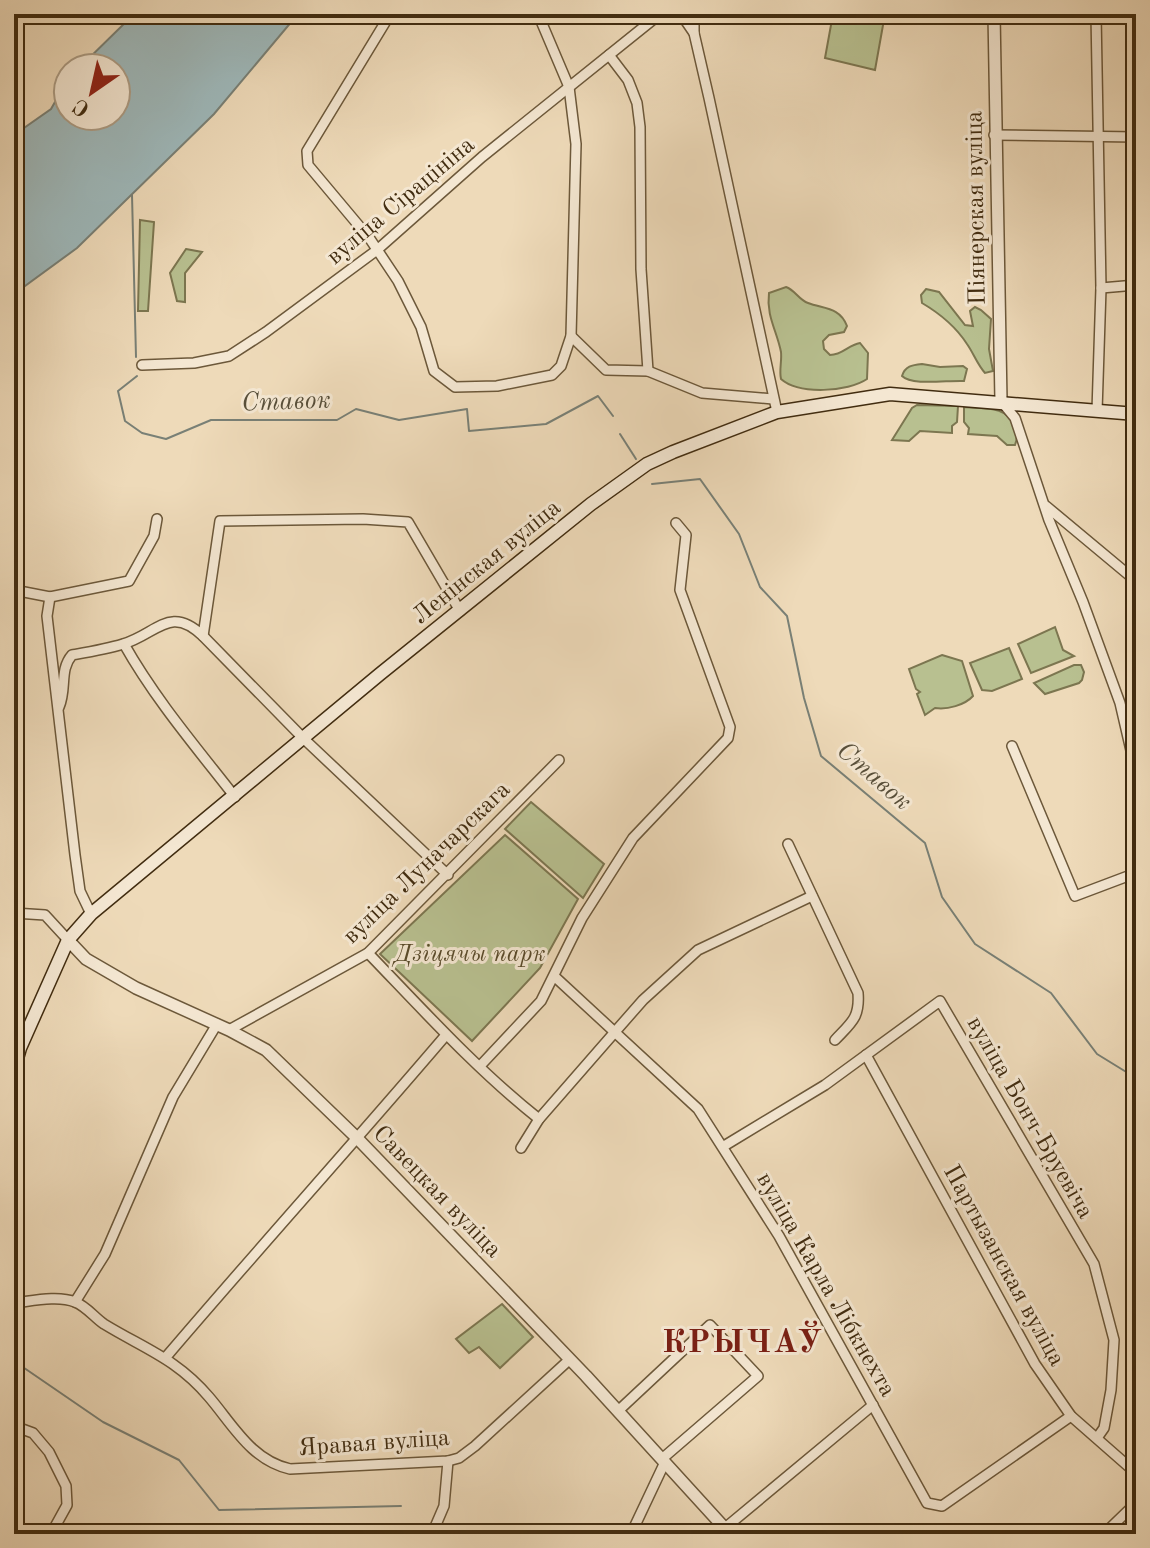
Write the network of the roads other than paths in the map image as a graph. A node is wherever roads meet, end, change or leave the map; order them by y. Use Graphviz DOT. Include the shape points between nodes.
graph roads {
  1 [pos="538,14"];
  2 [pos="660,14"];
  3 [pos="681,14"];
  4 [pos="694,14"];
  5 [pos="994,14"];
  6 [pos="1096,14"];
  7 [pos="386,21"];
  8 [pos="694,33"];
  9 [pos="609,55"];
  10 [pos="569,87"];
  11 [pos="994,135"];
  12 [pos="1099,136"];
  13 [pos="1136,137"];
  14 [pos="377,250"];
  15 [pos="1136,285"];
  16 [pos="1101,288"];
  17 [pos="571,336"];
  18 [pos="142,365"];
  19 [pos="648,371"];
  20 [pos="1001,401"];
  21 [pos="775,406"];
  22 [pos="1097,411"];
  23 [pos="1136,414"];
  24 [pos="1044,503"];
  25 [pos="157,519"];
  26 [pos="676,523"];
  27 [pos="1134,577"];
  28 [pos="14,590"];
  29 [pos="50,597"];
  30 [pos="460,611"];
  31 [pos="203,636"];
  32 [pos="124,644"];
  33 [pos="59,707"];
  34 [pos="303,738"];
  35 [pos="1012,746"];
  36 [pos="559,760"];
  37 [pos="1136,772"];
  38 [pos="235,797"];
  39 [pos="788,844"];
  40 [pos="1136,873"];
  41 [pos="448,875"];
  42 [pos="812,896"];
  43 [pos="14,913"];
  44 [pos="91,914"];
  45 [pos="68,940"];
  46 [pos="368,953"];
  47 [pos="554,976"];
  48 [pos="217,1024"];
  49 [pos="229,1030"];
  50 [pos="614,1033"];
  51 [pos="446,1035"];
  52 [pos="835,1040"];
  53 [pos="17,1047"];
  54 [pos="866,1055"];
  55 [pos="480,1066"];
  56 [pos="14,1069"];
  57 [pos="539,1119"];
  58 [pos="357,1138"];
  59 [pos="724,1146"];
  60 [pos="521,1148"];
  61 [pos="75,1302"];
  62 [pos="14,1303"];
  63 [pos="166,1357"];
  64 [pos="569,1360"];
  65 [pos="873,1405"];
  66 [pos="618,1411"];
  67 [pos="1071,1416"];
  68 [pos="14,1426"];
  69 [pos="1097,1438"];
  70 [pos="664,1460"];
  71 [pos="448,1461"];
  72 [pos="1136,1473"];
  73 [pos="1136,1503"];
  74 [pos="728,1531"];
  75 [pos="51,1534"];
  76 [pos="432,1534"];
  77 [pos="631,1534"];
  78 [pos="1104,1534"];
  1 -- 10 [label="street"];
  2 -- 9 [label="street, вуліца Сірацініна"];
  3 -- 8 [label="street"];
  4 -- 8 [label="street"];
  5 -- 11 [label="street, Піянерская вуліца"];
  6 -- 12 [label="street"];
  7 -- 14 [label="street" via="307,151 308,165"];
  8 -- 21 [label="street"];
  9 -- 10 [label="street, вуліца Сірацініна"];
  9 -- 19 [label="street" via="628,80 640,127"];
  10 -- 14 [label="street, вуліца Сірацініна"];
  10 -- 17 [label="street" via="576,144"];
  11 -- 12 [label="street"];
  11 -- 20 [label="street, Піянерская вуліца"];
  12 -- 13 [label="street"];
  12 -- 16 [label="street"];
  14 -- 17 [label="street" via="412,305 434,371 455,387 497,386 552,375 561,366"];
  14 -- 18 [label="street, вуліца Сірацініна" via="229,356"];
  15 -- 16 [label="street"];
  16 -- 22 [label="street"];
  17 -- 19 [label="street" via="606,370"];
  19 -- 21 [label="street" via="702,393"];
  20 -- 21 [label="main road, Ленінская вуліца" via="890,394"];
  20 -- 22 [label="main road, Ленінская вуліца"];
  20 -- 24 [label="street" via="1015,418"];
  21 -- 30 [label="main road, Ленінская вуліца" via="647,464"];
  22 -- 23 [label="main road, Ленінская вуліца"];
  24 -- 27 [label="street"];
  24 -- 37 [label="street" via="1120,703"];
  25 -- 29 [label="street" via="154,536 129,581"];
  26 -- 47 [label="street" via="686,535 680,590 730,727 728,738 633,838 582,918"];
  28 -- 29 [label="street"];
  29 -- 33 [label="street" via="47,616"];
  30 -- 31 [label="street" via="408,522 220,521"];
  30 -- 34 [label="main road, Ленінская вуліца"];
  31 -- 32 [label="street" via="180,620"];
  31 -- 34 [label="street"];
  32 -- 33 [label="street" via="72,655 64,667"];
  32 -- 38 [label="street" via="180,729"];
  33 -- 44 [label="street" via="76,867"];
  34 -- 38 [label="main road, Ленінская вуліца"];
  34 -- 41 [label="street"];
  35 -- 40 [label="street" via="1075,896"];
  36 -- 41 [label="street, вуліца Луначарскага"];
  38 -- 44 [label="main road, Ленінская вуліца"];
  39 -- 42 [label="street"];
  41 -- 46 [label="street, вуліца Луначарскага"];
  42 -- 50 [label="street" via="698,950"];
  42 -- 52 [label="street" via="858,993 856,1017"];
  43 -- 45 [label="street" via="45,915"];
  44 -- 45 [label="main road, Ленінская вуліца"];
  45 -- 48 [label="street, Савецкая вуліца" via="111,974"];
  45 -- 53 [label="main road, Ленінская вуліца"];
  46 -- 49 [label="street, вуліца Луначарскага"];
  46 -- 51 [label="street"];
  47 -- 50 [label="street, вуліца Карла Лібкнехта"];
  47 -- 55 [label="street" via="541,1001"];
  48 -- 49 [label="street, Савецкая вуліца"];
  48 -- 61 [label="street" via="173,1097 105,1254"];
  49 -- 58 [label="street, Савецкая вуліца" via="266,1050"];
  50 -- 57 [label="street"];
  50 -- 59 [label="street, вуліца Карла Лібкнехта" via="698,1109"];
  51 -- 55 [label="street"];
  51 -- 58 [label="street"];
  53 -- 56 [label="main road, Ленінская вуліца"];
  54 -- 59 [label="street"];
  54 -- 67 [label="street, Партызанская вуліца" via="1035,1364"];
  54 -- 69 [label="street, вуліца Бонч-Бруевіча" via="940,1001 1094,1264 1114,1340 1111,1390"];
  55 -- 57 [label="street"];
  57 -- 60 [label="street"];
  58 -- 63 [label="street"];
  58 -- 64 [label="street, Савецкая вуліца"];
  59 -- 65 [label="street, вуліца Карла Лібкнехта"];
  61 -- 62 [label="street"];
  61 -- 63 [label="street, Яравая вуліца"];
  63 -- 71 [label="street, Яравая вуліца" via="210,1398 237,1436 285,1468"];
  64 -- 66 [label="street, Савецкая вуліца"];
  64 -- 71 [label="street, Яравая вуліца" via="475,1446"];
  65 -- 67 [label="street, вуліца Карла Лібкнехта" via="927,1503 942,1506"];
  65 -- 74 [label="street"];
  66 -- 70 [label="street, Савецкая вуліца"];
  66 -- 70 [label="street" via="710,1325 758,1376"];
  67 -- 69 [label="street, Партызанская вуліца"];
  68 -- 75 [label="street" via="33,1433 66,1486 67,1505"];
  69 -- 72 [label="street, Партызанская вуліца"];
  70 -- 74 [label="street, Савецкая вуліца"];
  70 -- 77 [label="street"];
  71 -- 76 [label="street" via="444,1506"];
  73 -- 78 [label="street"];
}
